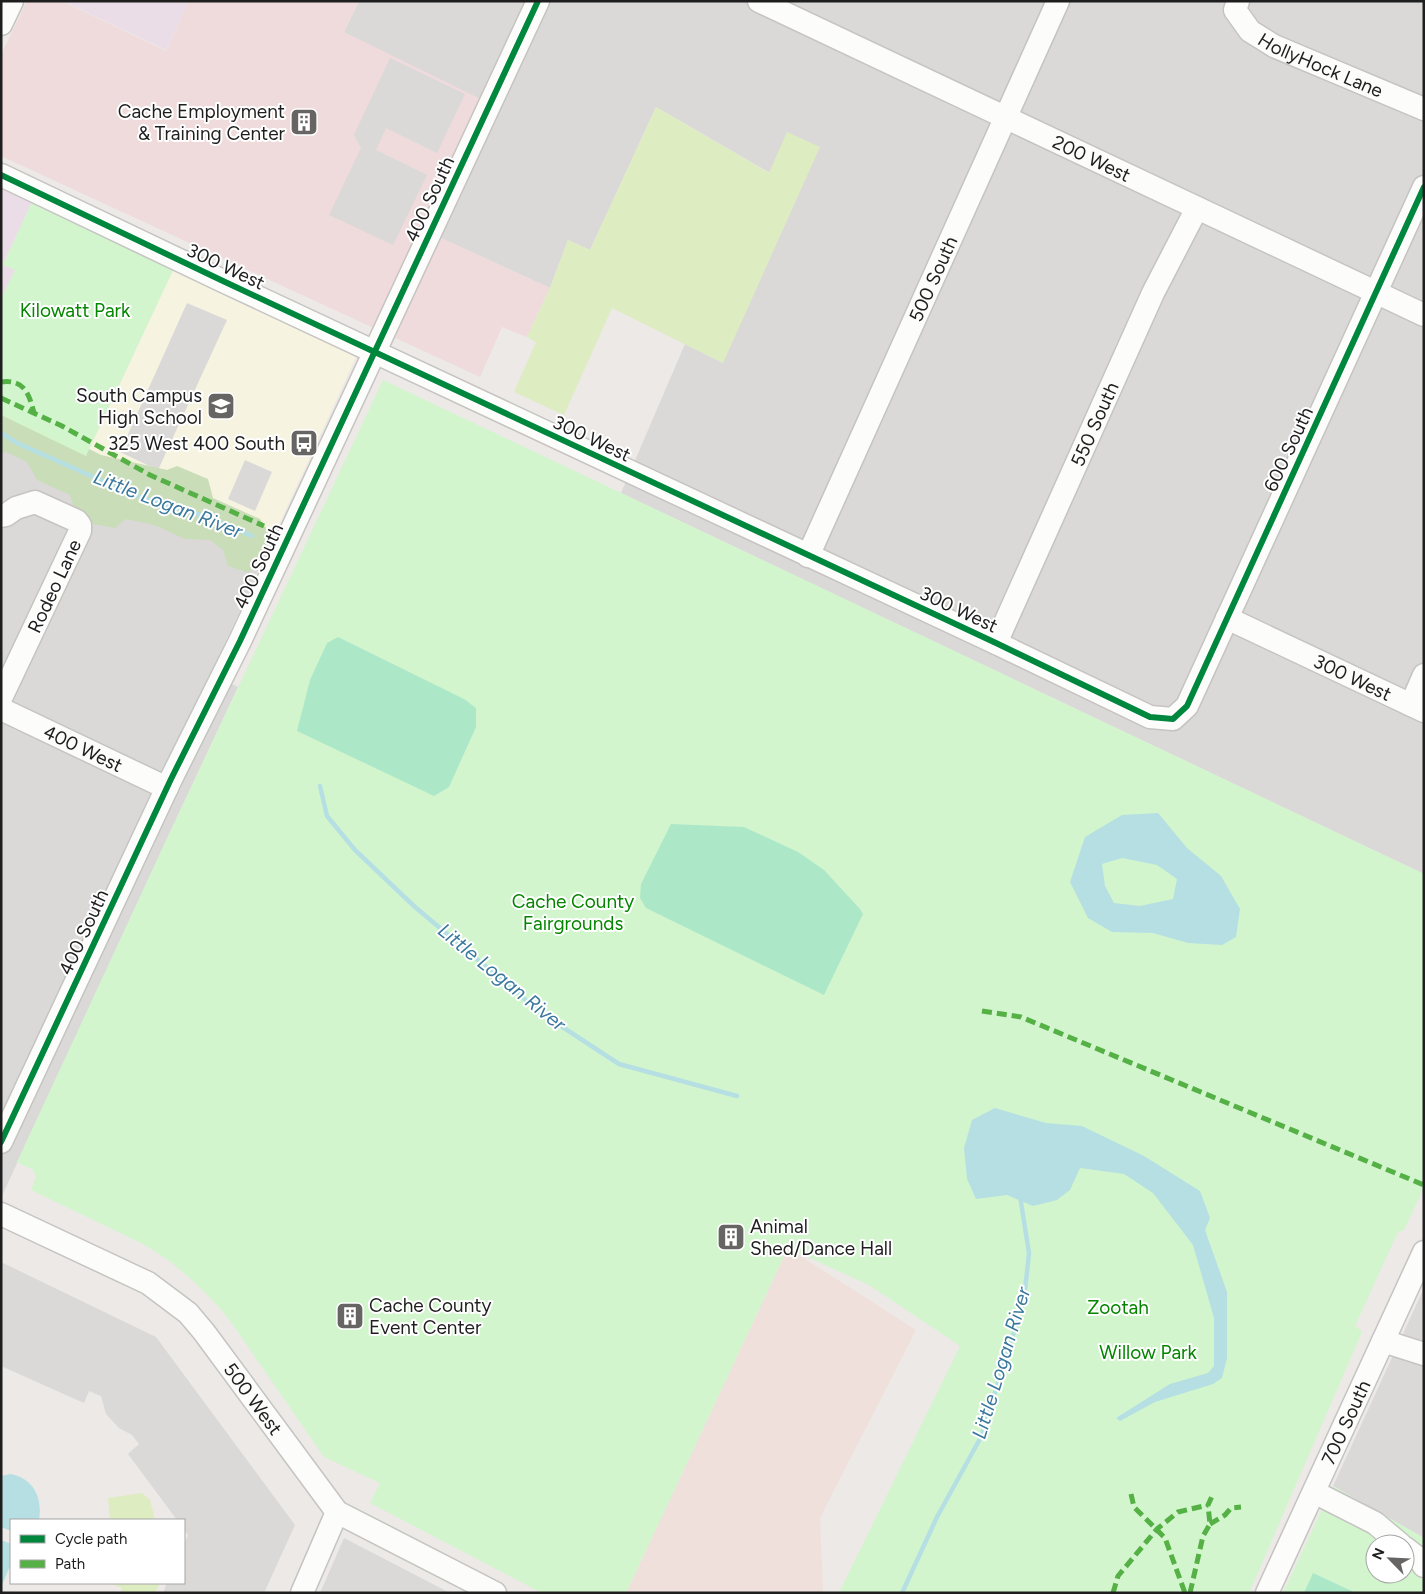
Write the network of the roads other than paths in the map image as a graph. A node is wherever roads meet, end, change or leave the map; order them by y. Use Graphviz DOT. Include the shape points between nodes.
graph roads {
  1 [pos="12,1"];
  2 [pos="538,1"];
  3 [pos="759,1"];
  4 [pos="1058,1"];
  5 [pos="1238,1"];
  6 [pos="1,24"];
  7 [pos="1424,109"];
  8 [pos="1006,118"];
  9 [pos="1,175"];
  10 [pos="1424,187"];
  11 [pos="1197,208"];
  12 [pos="1376,293"];
  13 [pos="1424,315"];
  14 [pos="374,353"];
  15 [pos="1,516"];
  16 [pos="808,556"];
  17 [pos="1227,618"];
  18 [pos="996,644"];
  19 [pos="1424,675"];
  20 [pos="1,698"];
  21 [pos="1417,708"];
  22 [pos="1,709"];
  23 [pos="1173,719"];
  24 [pos="167,788"];
  25 [pos="1,1142"];
  26 [pos="1,1214"];
  27 [pos="1424,1252"];
  28 [pos="1383,1341"];
  29 [pos="1424,1354"];
  30 [pos="1314,1492"];
  31 [pos="337,1512"];
  32 [pos="1388,1534"];
  33 [pos="1415,1556"];
  34 [pos="1424,1566"];
  35 [pos="302,1593"];
  36 [pos="496,1593"];
  37 [pos="1267,1593"];
  1 -- 6 [label="street"];
  2 -- 14 [label="street, 400 South"];
  3 -- 8 [label="street, 200 West"];
  4 -- 8 [label="street, 500 South"];
  5 -- 7 [label="street, HollyHock Lane" via="1235,10 1250,31 1274,46"];
  8 -- 11 [label="street, 200 West"];
  8 -- 16 [label="street, 500 South"];
  9 -- 14 [label="street, 300 West"];
  10 -- 12 [label="street, 600 South"];
  11 -- 12 [label="street, 200 West"];
  11 -- 18 [label="street, 550 South" via="1153,293"];
  12 -- 13 [label="street, 200 West"];
  12 -- 17 [label="street, 600 South"];
  14 -- 16 [label="street, 300 West"];
  14 -- 24 [label="street, 400 South" via="240,641"];
  15 -- 20 [label="street, Rodeo Lane" via="35,502 80,525"];
  16 -- 18 [label="street, 300 West"];
  17 -- 21 [label="street, 300 West"];
  17 -- 23 [label="street, 600 South" via="1187,706"];
  18 -- 23 [label="street, 300 West" via="1150,717"];
  19 -- 21 [label="street"];
  22 -- 24 [label="street, 400 West"];
  24 -- 25 [label="street, 400 South"];
  26 -- 31 [label="street, 500 West" via="148,1283 188,1313"];
  27 -- 28 [label="street, 700 South"];
  28 -- 29 [label="street"];
  28 -- 30 [label="street, 700 South"];
  30 -- 32 [label="street" via="1375,1523"];
  30 -- 37 [label="street, 700 South"];
  31 -- 35 [label="street"];
  31 -- 36 [label="street, 500 West"];
  33 -- 34 [label="street"];
}
